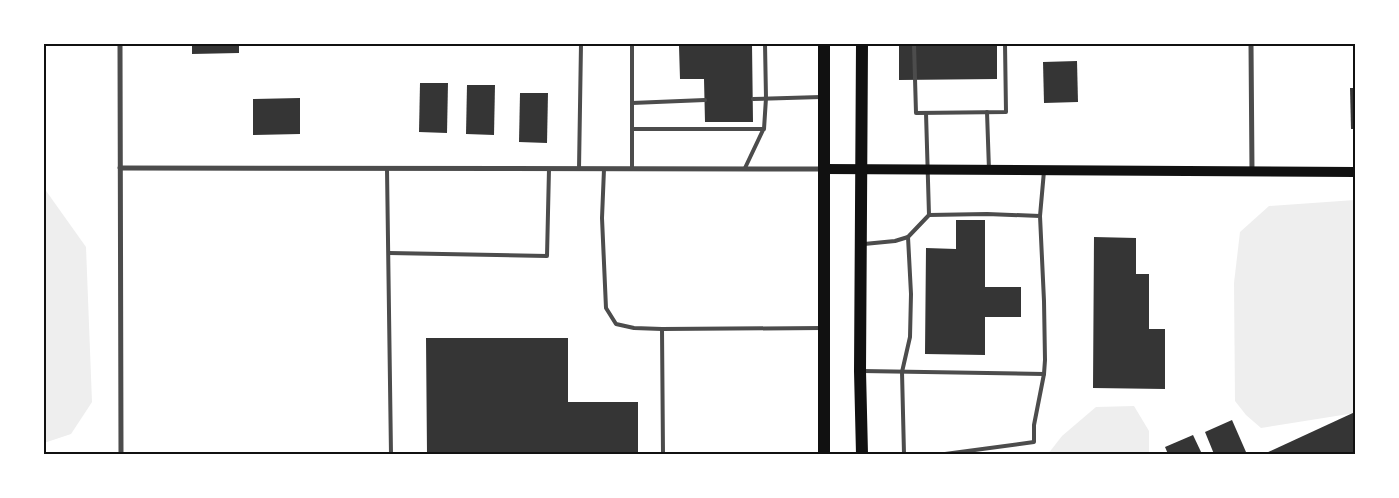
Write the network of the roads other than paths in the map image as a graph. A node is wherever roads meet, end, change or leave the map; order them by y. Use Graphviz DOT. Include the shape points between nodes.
graph roads {
  1 [pos="120,44"];
  2 [pos="581,44"];
  3 [pos="632,44"];
  4 [pos="765,44"];
  5 [pos="824,44"];
  6 [pos="862,44"];
  7 [pos="914,44"];
  8 [pos="1005,44"];
  9 [pos="1252,44"];
  10 [pos="824,97"];
  11 [pos="766,98"];
  12 [pos="753,99"];
  13 [pos="705,100"];
  14 [pos="632,103"];
  15 [pos="987,112"];
  16 [pos="926,113"];
  17 [pos="632,129"];
  18 [pos="764,130"];
  19 [pos="120,168"];
  20 [pos="746,168"];
  21 [pos="387,169"];
  22 [pos="550,169"];
  23 [pos="579,169"];
  24 [pos="604,169"];
  25 [pos="632,169"];
  26 [pos="824,169"];
  27 [pos="862,169"];
  28 [pos="927,170"];
  29 [pos="990,170"];
  30 [pos="1044,170"];
  31 [pos="1252,171"];
  32 [pos="1355,172"];
  33 [pos="929,215"];
  34 [pos="1040,216"];
  35 [pos="908,237"];
  36 [pos="862,244"];
  37 [pos="389,253"];
  38 [pos="824,328"];
  39 [pos="662,329"];
  40 [pos="860,371"];
  41 [pos="902,372"];
  42 [pos="1044,374"];
  43 [pos="121,454"];
  44 [pos="391,454"];
  45 [pos="663,454"];
  46 [pos="824,454"];
  47 [pos="862,454"];
  48 [pos="904,454"];
  49 [pos="945,454"];
  1 -- 19 [label="street"];
  2 -- 23 [label="lane"];
  3 -- 14 [label="lane"];
  4 -- 11 [label="lane"];
  5 -- 10 [label="main road"];
  6 -- 27 [label="main road"];
  7 -- 16 [label="lane" via="916,113"];
  8 -- 15 [label="lane" via="1006,112"];
  9 -- 31 [label="street"];
  10 -- 11 [label="lane"];
  10 -- 26 [label="main road"];
  11 -- 12 [label="lane"];
  11 -- 18 [label="lane"];
  13 -- 14 [label="lane"];
  14 -- 17 [label="lane"];
  15 -- 16 [label="lane"];
  15 -- 29 [label="lane"];
  16 -- 28 [label="lane"];
  17 -- 18 [label="lane"];
  17 -- 25 [label="lane"];
  18 -- 20 [label="lane"];
  19 -- 21 [label="street"];
  19 -- 43 [label="street"];
  20 -- 25 [label="street"];
  20 -- 26 [label="street"];
  21 -- 22 [label="street"];
  21 -- 37 [label="lane"];
  22 -- 23 [label="street"];
  22 -- 37 [label="lane" via="547,256"];
  23 -- 24 [label="street"];
  24 -- 25 [label="street"];
  24 -- 39 [label="lane" via="602,218 606,308 616,324"];
  26 -- 27 [label="main road"];
  26 -- 38 [label="main road"];
  27 -- 28 [label="main road"];
  27 -- 36 [label="main road"];
  28 -- 29 [label="main road"];
  28 -- 33 [label="lane"];
  29 -- 30 [label="main road"];
  30 -- 31 [label="main road"];
  30 -- 34 [label="lane"];
  31 -- 32 [label="main road"];
  33 -- 34 [label="lane"];
  33 -- 35 [label="lane"];
  34 -- 42 [label="lane"];
  35 -- 36 [label="lane"];
  35 -- 41 [label="lane" via="910,337"];
  36 -- 40 [label="main road"];
  37 -- 44 [label="lane"];
  38 -- 39 [label="lane"];
  38 -- 46 [label="main road"];
  39 -- 45 [label="lane"];
  40 -- 41 [label="lane"];
  40 -- 47 [label="main road"];
  41 -- 42 [label="lane"];
  41 -- 48 [label="lane"];
  42 -- 49 [label="lane" via="1034,442"];
}
